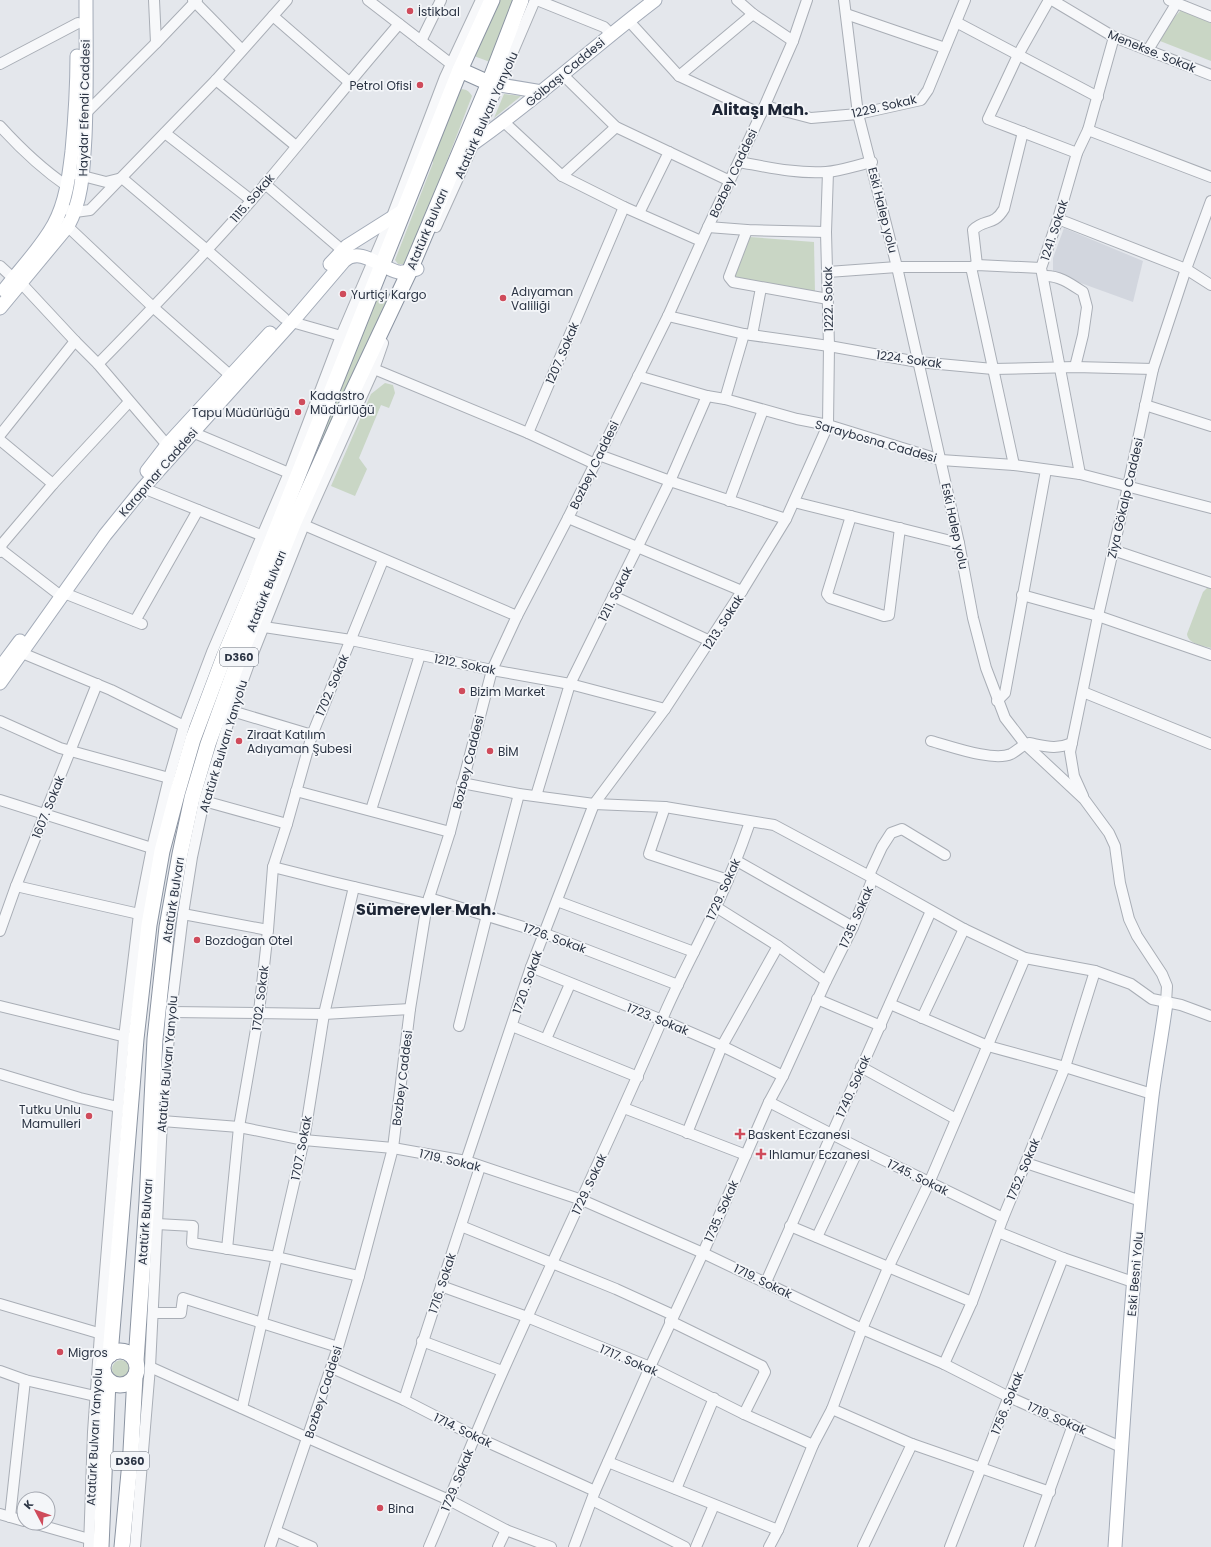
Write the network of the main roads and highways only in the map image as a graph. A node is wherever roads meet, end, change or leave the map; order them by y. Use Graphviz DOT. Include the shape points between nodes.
graph roads {
  1 [pos="78,0"];
  2 [pos="86,0"];
  3 [pos="492,0"];
  4 [pos="521,0"];
  5 [pos="654,0"];
  6 [pos="456,67"];
  7 [pos="494,84"];
  8 [pos="542,92"];
  9 [pos="474,143"];
  10 [pos="404,210"];
  11 [pos="377,263"];
  12 [pos="413,270"];
  13 [pos="17,280"];
  14 [pos="0,294"];
  15 [pos="0,308"];
  16 [pos="288,320"];
  17 [pos="61,593"];
  18 [pos="0,668"];
  19 [pos="0,683"];
  20 [pos="1166,1003"];
  21 [pos="110,1355"];
  22 [pos="136,1368"];
  23 [pos="108,1380"];
  24 [pos="93,1544"];
  25 [pos="122,1547"];
  26 [pos="1115,1547"];
  1 -- 13 [label="main road, Haydar Efendi Caddesi" via="76,111 70,173 57,218"];
  2 -- 13 [label="main road, Haydar Efendi Caddesi" via="86,113 81,193 68,226"];
  3 -- 6 [label="highway, Atatürk Bulvarı / D360"];
  4 -- 7 [label="highway, Atatürk Bulvarı / D360"];
  5 -- 8 [label="main road, Gölbaşı Caddesi"];
  6 -- 7 [label="highway"];
  6 -- 10 [label="highway, Atatürk Bulvarı / D360"];
  7 -- 8 [label="main road"];
  7 -- 12 [label="highway, Atatürk Bulvarı / D360"];
  8 -- 9 [label="main road, Gölbaşı Caddesi"];
  10 -- 11 [label="highway, Atatürk Bulvarı / D360"];
  10 -- 16 [label="main road, Karapınar Caddesi" via="342,250"];
  11 -- 12 [label="main road, Karapınar Caddesi" via="397,272"];
  11 -- 16 [label="main road, Karapınar Caddesi" via="357,256 347,259"];
  11 -- 21 [label="highway, Atatürk Bulvarı / D360" via="193,739 157,850 149,925 130,1038 106,1335"];
  12 -- 22 [label="highway, Atatürk Bulvarı / D360" via="351,395 294,522 239,658 208,744 192,798 167,927 155,1039"];
  13 -- 14 [label="main road, Haydar Efendi Caddesi"];
  13 -- 15 [label="main road, Haydar Efendi Caddesi"];
  16 -- 17 [label="main road, Karapınar Caddesi" via="144,488"];
  16 -- 17 [label="main road, Karapınar Caddesi" via="231,376 167,445 101,532"];
  17 -- 18 [label="main road, Karapınar Caddesi"];
  17 -- 19 [label="main road, Karapınar Caddesi"];
  20 -- 26 [label="main road, Eski Besni Yolu" via="1152,1094 1141,1201"];
  21 -- 22 [label="highway" via="122,1352 130,1355"];
  21 -- 23 [label="highway" via="104,1367"];
  22 -- 23 [label="highway" via="132,1380 123,1385"];
  22 -- 25 [label="highway, Atatürk Bulvarı / D360"];
  23 -- 24 [label="highway, D360"];
}
